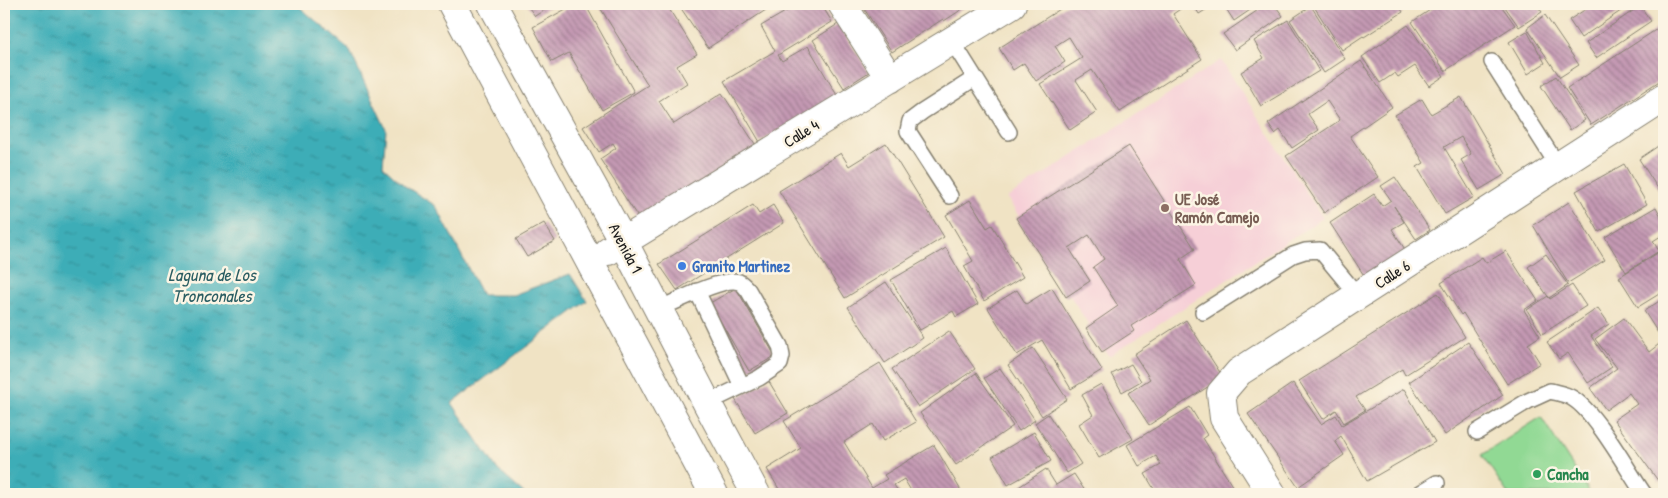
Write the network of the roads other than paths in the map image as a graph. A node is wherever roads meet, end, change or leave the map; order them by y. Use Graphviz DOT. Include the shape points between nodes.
graph roads {
  1 [pos="452,4"];
  2 [pos="492,4"];
  3 [pos="842,4"];
  4 [pos="1012,4"];
  5 [pos="952,41"];
  6 [pos="1492,62"];
  7 [pos="975,78"];
  8 [pos="890,79"];
  9 [pos="1664,98"];
  10 [pos="1009,132"];
  11 [pos="1558,166"];
  12 [pos="950,196"];
  13 [pos="624,242"];
  14 [pos="590,261"];
  15 [pos="697,291"];
  16 [pos="1358,296"];
  17 [pos="659,309"];
  18 [pos="1203,312"];
  19 [pos="742,386"];
  20 [pos="707,403"];
  21 [pos="1477,432"];
  22 [pos="1437,483"];
  23 [pos="714,494"];
  24 [pos="756,494"];
  25 [pos="1272,494"];
  26 [pos="1419,494"];
  27 [pos="1644,494"];
  1 -- 14 [label="street"];
  2 -- 13 [label="street, Avenida 1"];
  3 -- 8 [label="street"];
  4 -- 5 [label="street, Calle 4"];
  5 -- 7 [label="lane"];
  5 -- 8 [label="street, Calle 4"];
  6 -- 11 [label="lane"];
  7 -- 10 [label="lane"];
  7 -- 12 [label="lane" via="910,121 908,131"];
  8 -- 13 [label="street, Calle 4"];
  9 -- 11 [label="street, Calle 6"];
  11 -- 16 [label="street, Calle 6"];
  13 -- 14 [label="street, Calle 4"];
  13 -- 17 [label="street, Avenida 1"];
  14 -- 23 [label="street"];
  15 -- 17 [label="lane"];
  15 -- 19 [label="lane"];
  15 -- 19 [label="lane" via="740,282 748,290 780,346 780,364"];
  16 -- 18 [label="lane" via="1320,250 1293,255"];
  16 -- 25 [label="street, Calle 6" via="1239,372 1221,393 1224,418"];
  17 -- 20 [label="street, Avenida 1"];
  19 -- 20 [label="lane"];
  20 -- 24 [label="street, Avenida 1"];
  21 -- 27 [label="lane" via="1550,391 1572,398 1602,430"];
  22 -- 26 [label="lane"];
}
